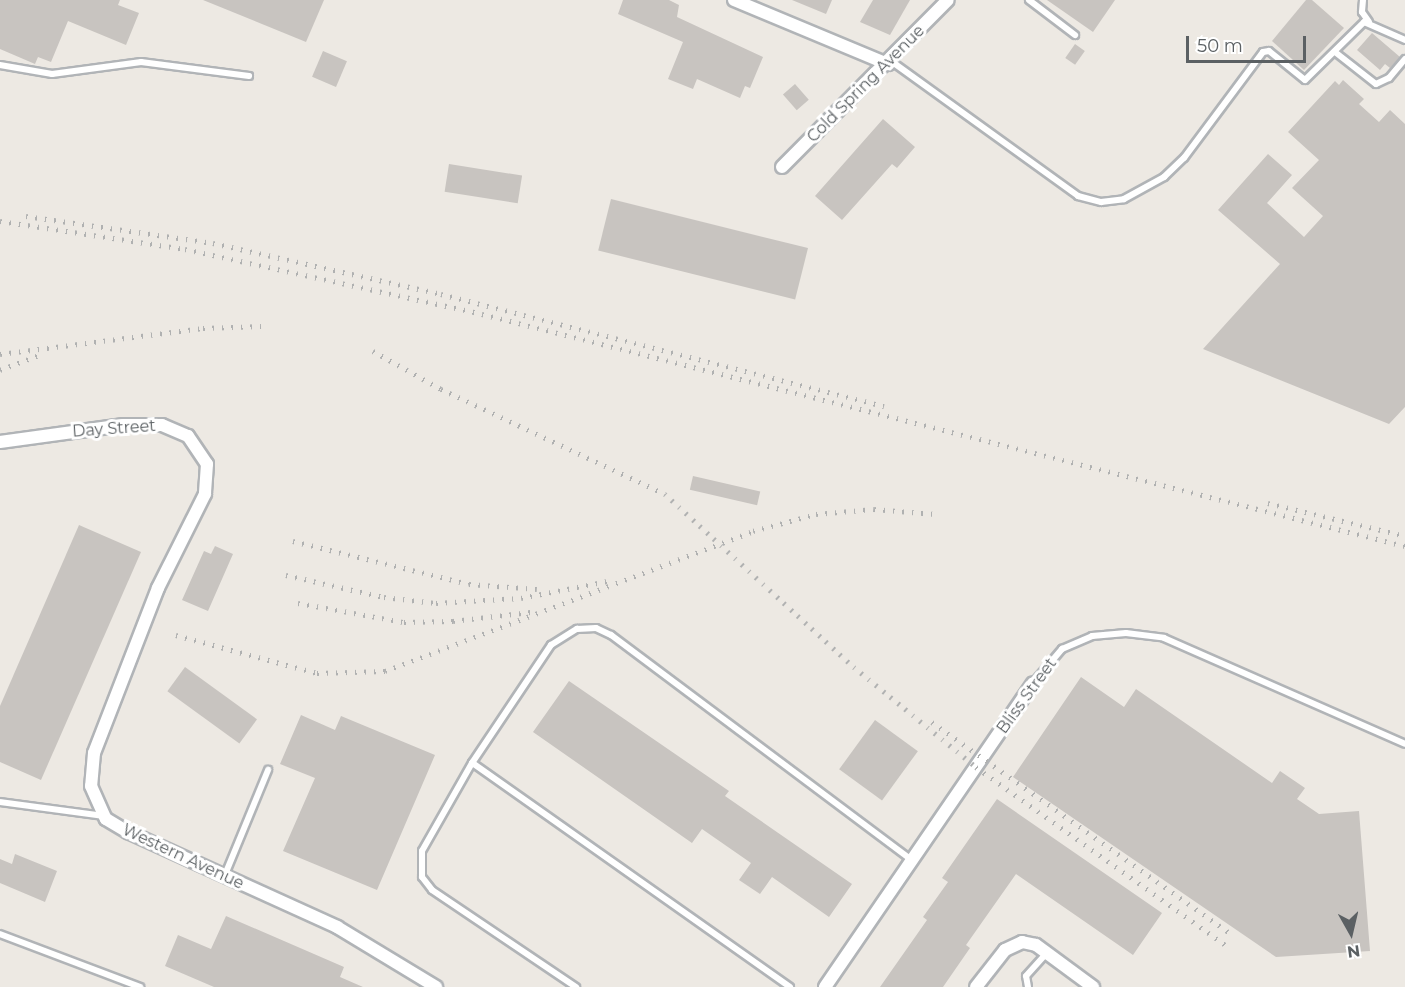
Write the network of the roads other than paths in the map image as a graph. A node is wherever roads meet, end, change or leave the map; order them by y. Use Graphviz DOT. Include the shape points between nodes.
graph roads {
  1 [pos="734,0"];
  2 [pos="948,0"];
  3 [pos="1029,0"];
  4 [pos="1363,0"];
  5 [pos="1369,22"];
  6 [pos="1075,34"];
  7 [pos="1405,40"];
  8 [pos="1335,52"];
  9 [pos="1405,59"];
  10 [pos="890,62"];
  11 [pos="0,65"];
  12 [pos="249,76"];
  13 [pos="782,167"];
  14 [pos="0,442"];
  15 [pos="186,535"];
  16 [pos="1033,683"];
  17 [pos="1405,744"];
  18 [pos="472,763"];
  19 [pos="268,770"];
  20 [pos="0,802"];
  21 [pos="105,816"];
  22 [pos="912,861"];
  23 [pos="224,877"];
  24 [pos="0,934"];
  25 [pos="1047,953"];
  26 [pos="140,987"];
  27 [pos="436,987"];
  28 [pos="576,987"];
  29 [pos="790,987"];
  30 [pos="825,987"];
  31 [pos="976,987"];
  32 [pos="1028,987"];
  33 [pos="1093,987"];
  1 -- 10 [label="street"];
  2 -- 10 [label="street, Cold Spring Avenue"];
  3 -- 6 [label="lane"];
  4 -- 5 [label="lane" via="1362,12"];
  5 -- 7 [label="lane"];
  5 -- 8 [label="lane" via="1360,24"];
  8 -- 9 [label="lane" via="1376,84 1389,78"];
  8 -- 10 [label="lane" via="1305,80 1269,51 1263,52 1184,158 1164,177 1124,200 1101,202 1078,196"];
  10 -- 13 [label="street, Cold Spring Avenue"];
  11 -- 12 [label="lane" via="52,74 141,62"];
  14 -- 15 [label="street, Day Street" via="131,425 162,425 180,431 200,449 208,471 205,494"];
  15 -- 21 [label="street, Western Avenue" via="159,588 94,753 91,786"];
  16 -- 17 [label="lane, Bliss Street" via="1062,649 1092,636 1126,633 1164,638"];
  16 -- 22 [label="street, Bliss Street"];
  18 -- 22 [label="lane" via="551,645 577,628 596,628"];
  18 -- 28 [label="lane" via="422,850 422,877 432,890"];
  18 -- 29 [label="lane"];
  19 -- 23 [label="lane"];
  20 -- 21 [label="lane"];
  21 -- 23 [label="street, Western Avenue" via="128,832"];
  22 -- 30 [label="street, Bliss Street"];
  23 -- 27 [label="street, Western Avenue" via="337,927"];
  24 -- 26 [label="lane"];
  25 -- 31 [label="street" via="1022,942 1005,950"];
  25 -- 32 [label="lane" via="1026,976"];
  25 -- 33 [label="street"];
}
